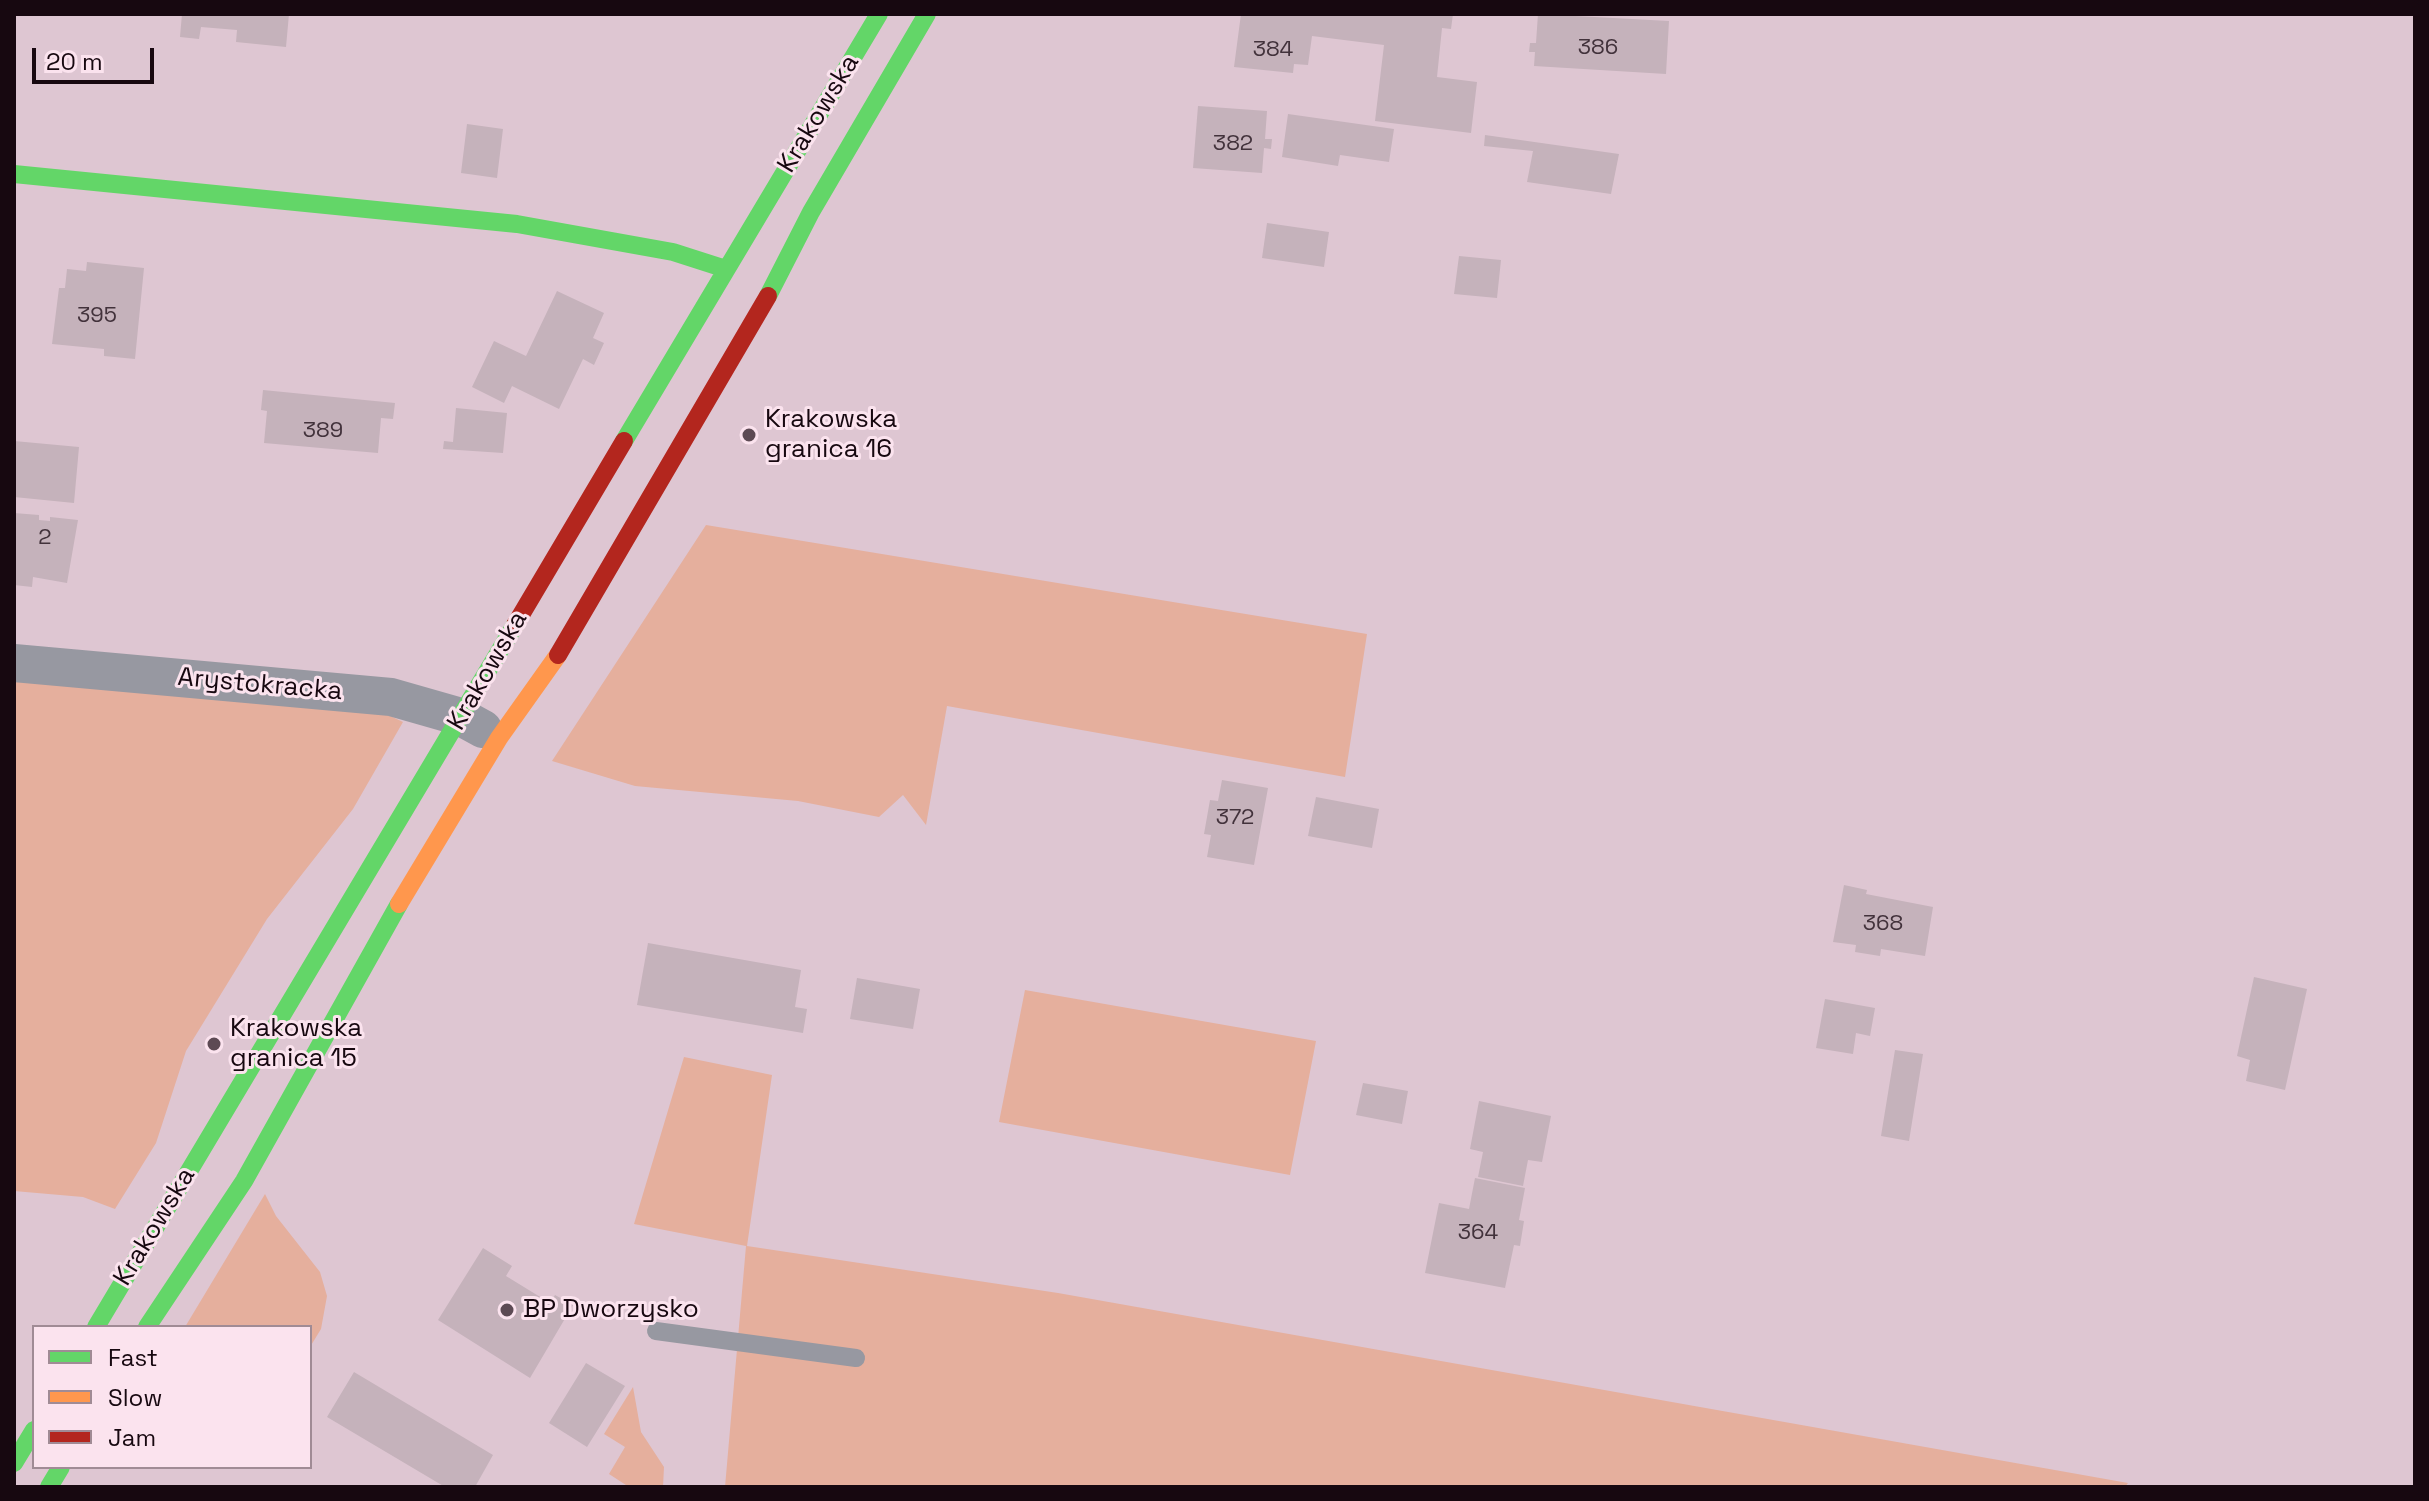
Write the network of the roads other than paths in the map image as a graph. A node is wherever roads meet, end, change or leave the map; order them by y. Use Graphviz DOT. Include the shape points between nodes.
graph roads {
  1 [pos="879,14"];
  2 [pos="927,14"];
  3 [pos="14,174"];
  4 [pos="726,269"];
  5 [pos="14,663"];
  6 [pos="461,717"];
  7 [pos="499,738"];
  8 [pos="97,1325"];
  9 [pos="148,1325"];
  10 [pos="656,1331"];
  11 [pos="856,1358"];
  12 [pos="32,1433"];
  13 [pos="14,1463"];
  14 [pos="60,1469"];
  15 [pos="49,1487"];
  1 -- 4 [label="main road, Krakowska"];
  2 -- 7 [label="main road, Krakowska" via="817,200 728,369 539,686"];
  3 -- 4 [label="main road" via="517,224 673,252"];
  4 -- 6 [label="main road, Krakowska"];
  5 -- 6 [label="street, Arystokracka" via="391,697"];
  6 -- 7 [label="street, Arystokracka"];
  6 -- 8 [label="main road, Krakowska"];
  7 -- 9 [label="main road, Krakowska" via="351,984 244,1181"];
  10 -- 11 [label="lane"];
  12 -- 13 [label="main road"];
  14 -- 15 [label="main road"];
}
